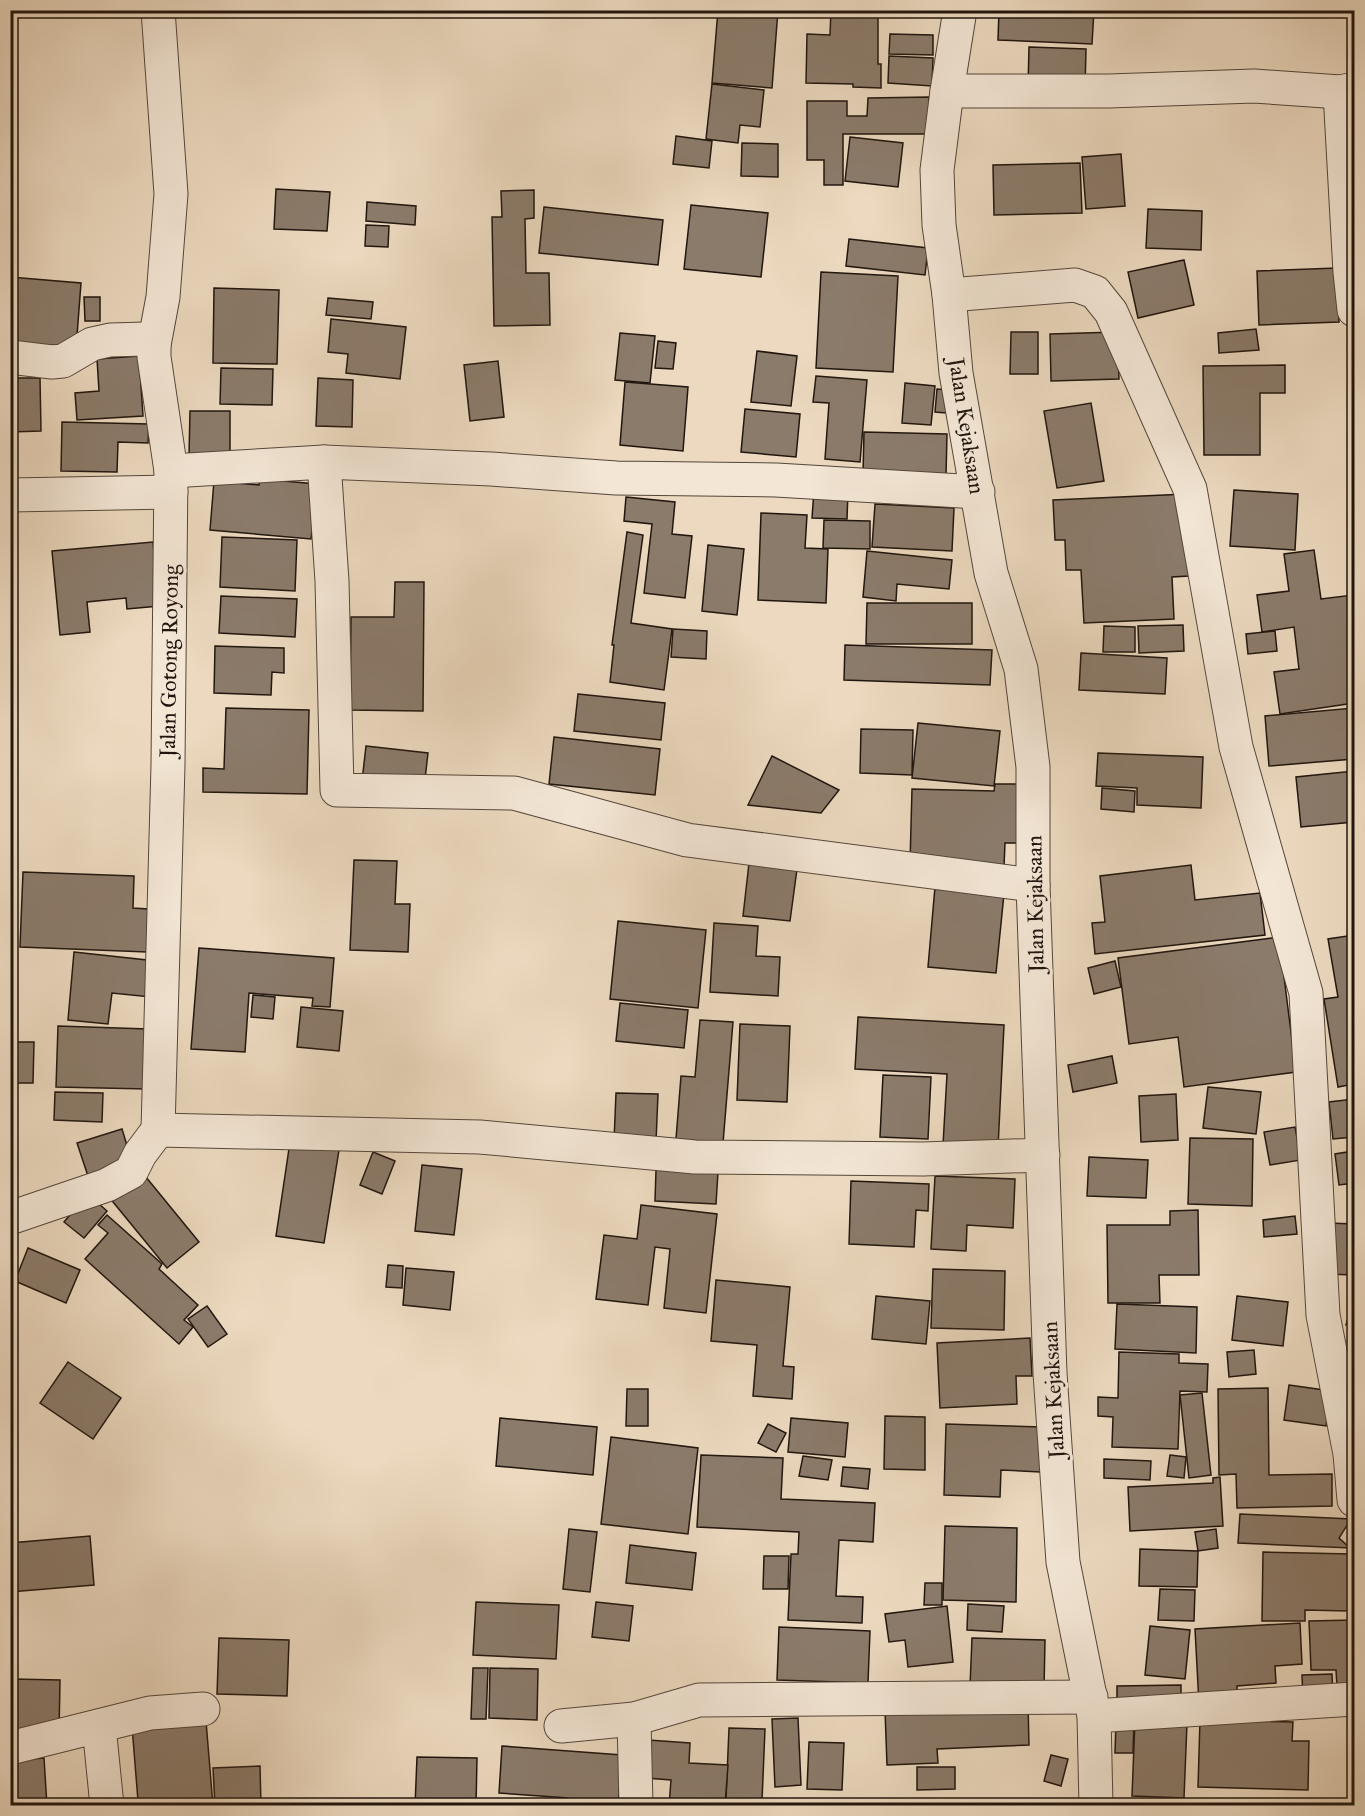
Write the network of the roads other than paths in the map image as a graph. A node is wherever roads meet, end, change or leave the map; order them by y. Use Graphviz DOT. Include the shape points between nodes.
graph roads {
  1 [pos="158,10"];
  2 [pos="960,10"];
  3 [pos="1347,90"];
  4 [pos="947,91"];
  5 [pos="949,295"];
  6 [pos="1354,310"];
  7 [pos="154,345"];
  8 [pos="10,357"];
  9 [pos="324,462"];
  10 [pos="171,482"];
  11 [pos="978,492"];
  12 [pos="10,495"];
  13 [pos="1034,885"];
  14 [pos="158,1130"];
  15 [pos="1043,1155"];
  16 [pos="10,1218"];
  17 [pos="1354,1500"];
  18 [pos="1354,1699"];
  19 [pos="1092,1707"];
  20 [pos="203,1709"];
  21 [pos="634,1719"];
  22 [pos="99,1726"];
  23 [pos="561,1726"];
  24 [pos="10,1748"];
  25 [pos="107,1806"];
  26 [pos="636,1806"];
  27 [pos="1096,1806"];
  1 -- 7 [label="street, Jalan Gotong Royong" via="171,194 163,297"];
  2 -- 4 [label="street, Jalan Kejaksaan"];
  3 -- 4 [label="street" via="1254,86"];
  3 -- 6 [label="street"];
  4 -- 5 [label="street, Jalan Kejaksaan" via="937,170 939,225"];
  5 -- 11 [label="street, Jalan Kejaksaan" via="956,373"];
  5 -- 17 [label="street" via="1075,285 1095,292 1111,312 1190,489 1236,747 1306,993 1323,1315 1350,1454"];
  7 -- 8 [label="street" via="145,339 110,340 92,344 63,361"];
  7 -- 10 [label="street, Jalan Gotong Royong"];
  9 -- 10 [label="street"];
  9 -- 11 [label="street"];
  9 -- 13 [label="street" via="332,581 337,790 514,794 687,840"];
  10 -- 12 [label="street"];
  10 -- 14 [label="street, Jalan Gotong Royong"];
  11 -- 13 [label="street, Jalan Kejaksaan" via="991,573 1021,669 1032,767"];
  13 -- 15 [label="street, Jalan Kejaksaan"];
  14 -- 15 [label="street" via="480,1137 695,1157 923,1159"];
  14 -- 16 [label="street" via="131,1172 107,1185"];
  15 -- 19 [label="street, Jalan Kejaksaan" via="1050,1373 1063,1562"];
  18 -- 19 [label="street"];
  19 -- 21 [label="street" via="699,1700"];
  19 -- 27 [label="street, Jalan Kejaksaan"];
  20 -- 22 [label="street" via="150,1713"];
  21 -- 23 [label="street"];
  21 -- 26 [label="street"];
  22 -- 24 [label="street"];
  22 -- 25 [label="street"];
}
